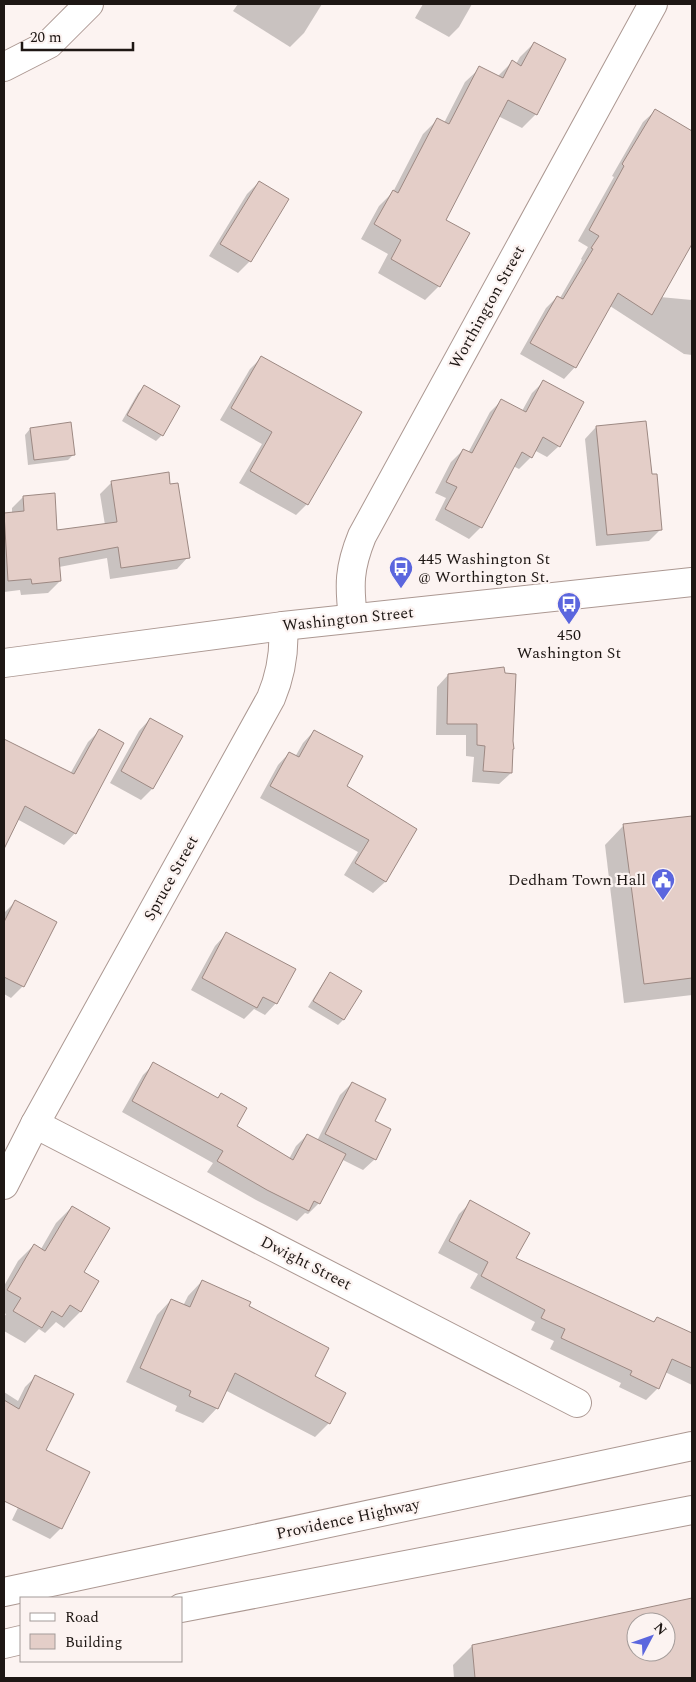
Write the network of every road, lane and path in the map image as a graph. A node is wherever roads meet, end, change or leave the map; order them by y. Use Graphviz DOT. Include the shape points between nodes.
graph roads {
  1 [pos="89,4"];
  2 [pos="653,4"];
  3 [pos="4,68"];
  4 [pos="692,582"];
  5 [pos="353,618"];
  6 [pos="283,626"];
  7 [pos="4,663"];
  8 [pos="35,1124"];
  9 [pos="4,1185"];
  10 [pos="576,1403"];
  11 [pos="692,1446"];
  12 [pos="692,1510"];
  13 [pos="4,1592"];
  14 [pos="182,1608"];
  15 [pos="20,1640"];
  16 [pos="4,1644"];
  1 -- 3 [label="main road" via="49,44"];
  2 -- 5 [label="main road, Worthington Street" via="362,536 351,567"];
  4 -- 5 [label="main road, Washington Street"];
  5 -- 6 [label="main road, Washington Street"];
  6 -- 7 [label="main road, Washington Street"];
  6 -- 8 [label="main road, Spruce Street" via="282,663 271,698"];
  8 -- 9 [label="main road, Spruce Street"];
  8 -- 10 [label="main road, Dwight Street"];
  11 -- 13 [label="main road, Providence Highway"];
  12 -- 14 [label="main road"];
  15 -- 16 [label="main road"];
}
